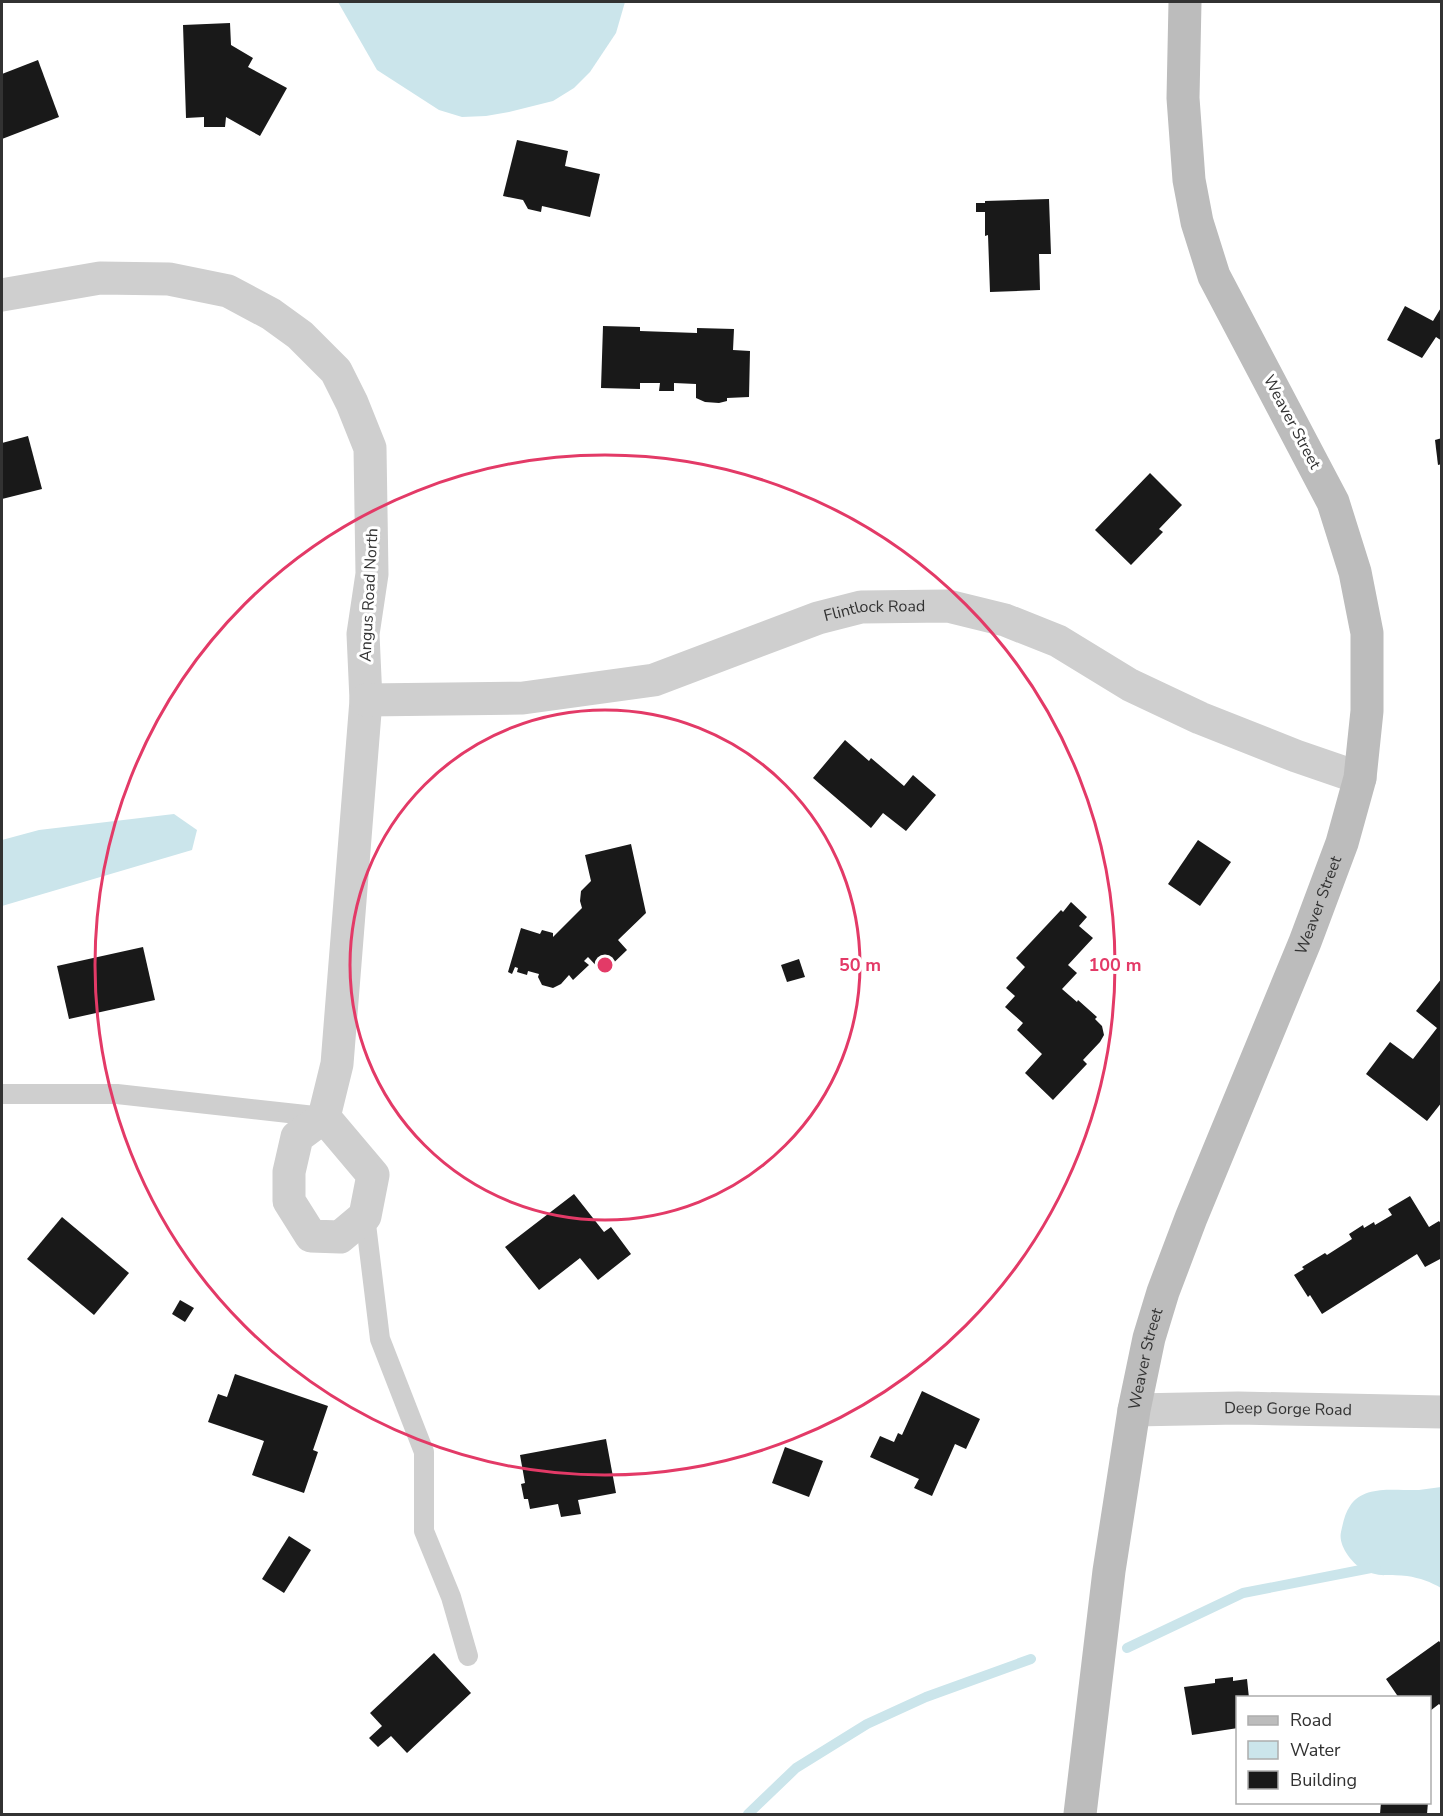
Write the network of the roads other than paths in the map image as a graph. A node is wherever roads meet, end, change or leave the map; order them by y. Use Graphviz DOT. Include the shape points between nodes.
graph roads {
  1 [pos="1185,2"];
  2 [pos="2,295"];
  3 [pos="366,700"];
  4 [pos="1360,778"];
  5 [pos="2,1094"];
  6 [pos="324,1117"];
  7 [pos="365,1216"];
  8 [pos="1134,1410"];
  9 [pos="1442,1412"];
  10 [pos="468,1656"];
  11 [pos="1080,1815"];
  1 -- 4 [label="street, Weaver Street" via="1184,98 1189,180 1197,222 1214,276 1333,502 1355,572 1367,633 1367,711"];
  2 -- 3 [label="street, Angus Road North" via="100,278 169,279 228,291 300,335 336,372 370,448 372,574 363,634"];
  3 -- 4 [label="street, Flintlock Road" via="523,698 654,680 818,618 861,607 948,606 1005,620 1058,641 1130,685 1200,718"];
  3 -- 6 [label="street, Angus Road North" via="337,1064"];
  4 -- 8 [label="street, Weaver Street" via="1305,942 1163,1292"];
  5 -- 6 [label="lane" via="117,1094"];
  6 -- 7 [label="street" via="373,1175"];
  6 -- 7 [label="street" via="297,1137 289,1172 289,1201 310,1236 340,1237"];
  7 -- 10 [label="lane" via="380,1339 424,1452 424,1532 451,1597"];
  8 -- 9 [label="street, Deep Gorge Road"];
  8 -- 11 [label="street, Weaver Street" via="1109,1571"];
}
